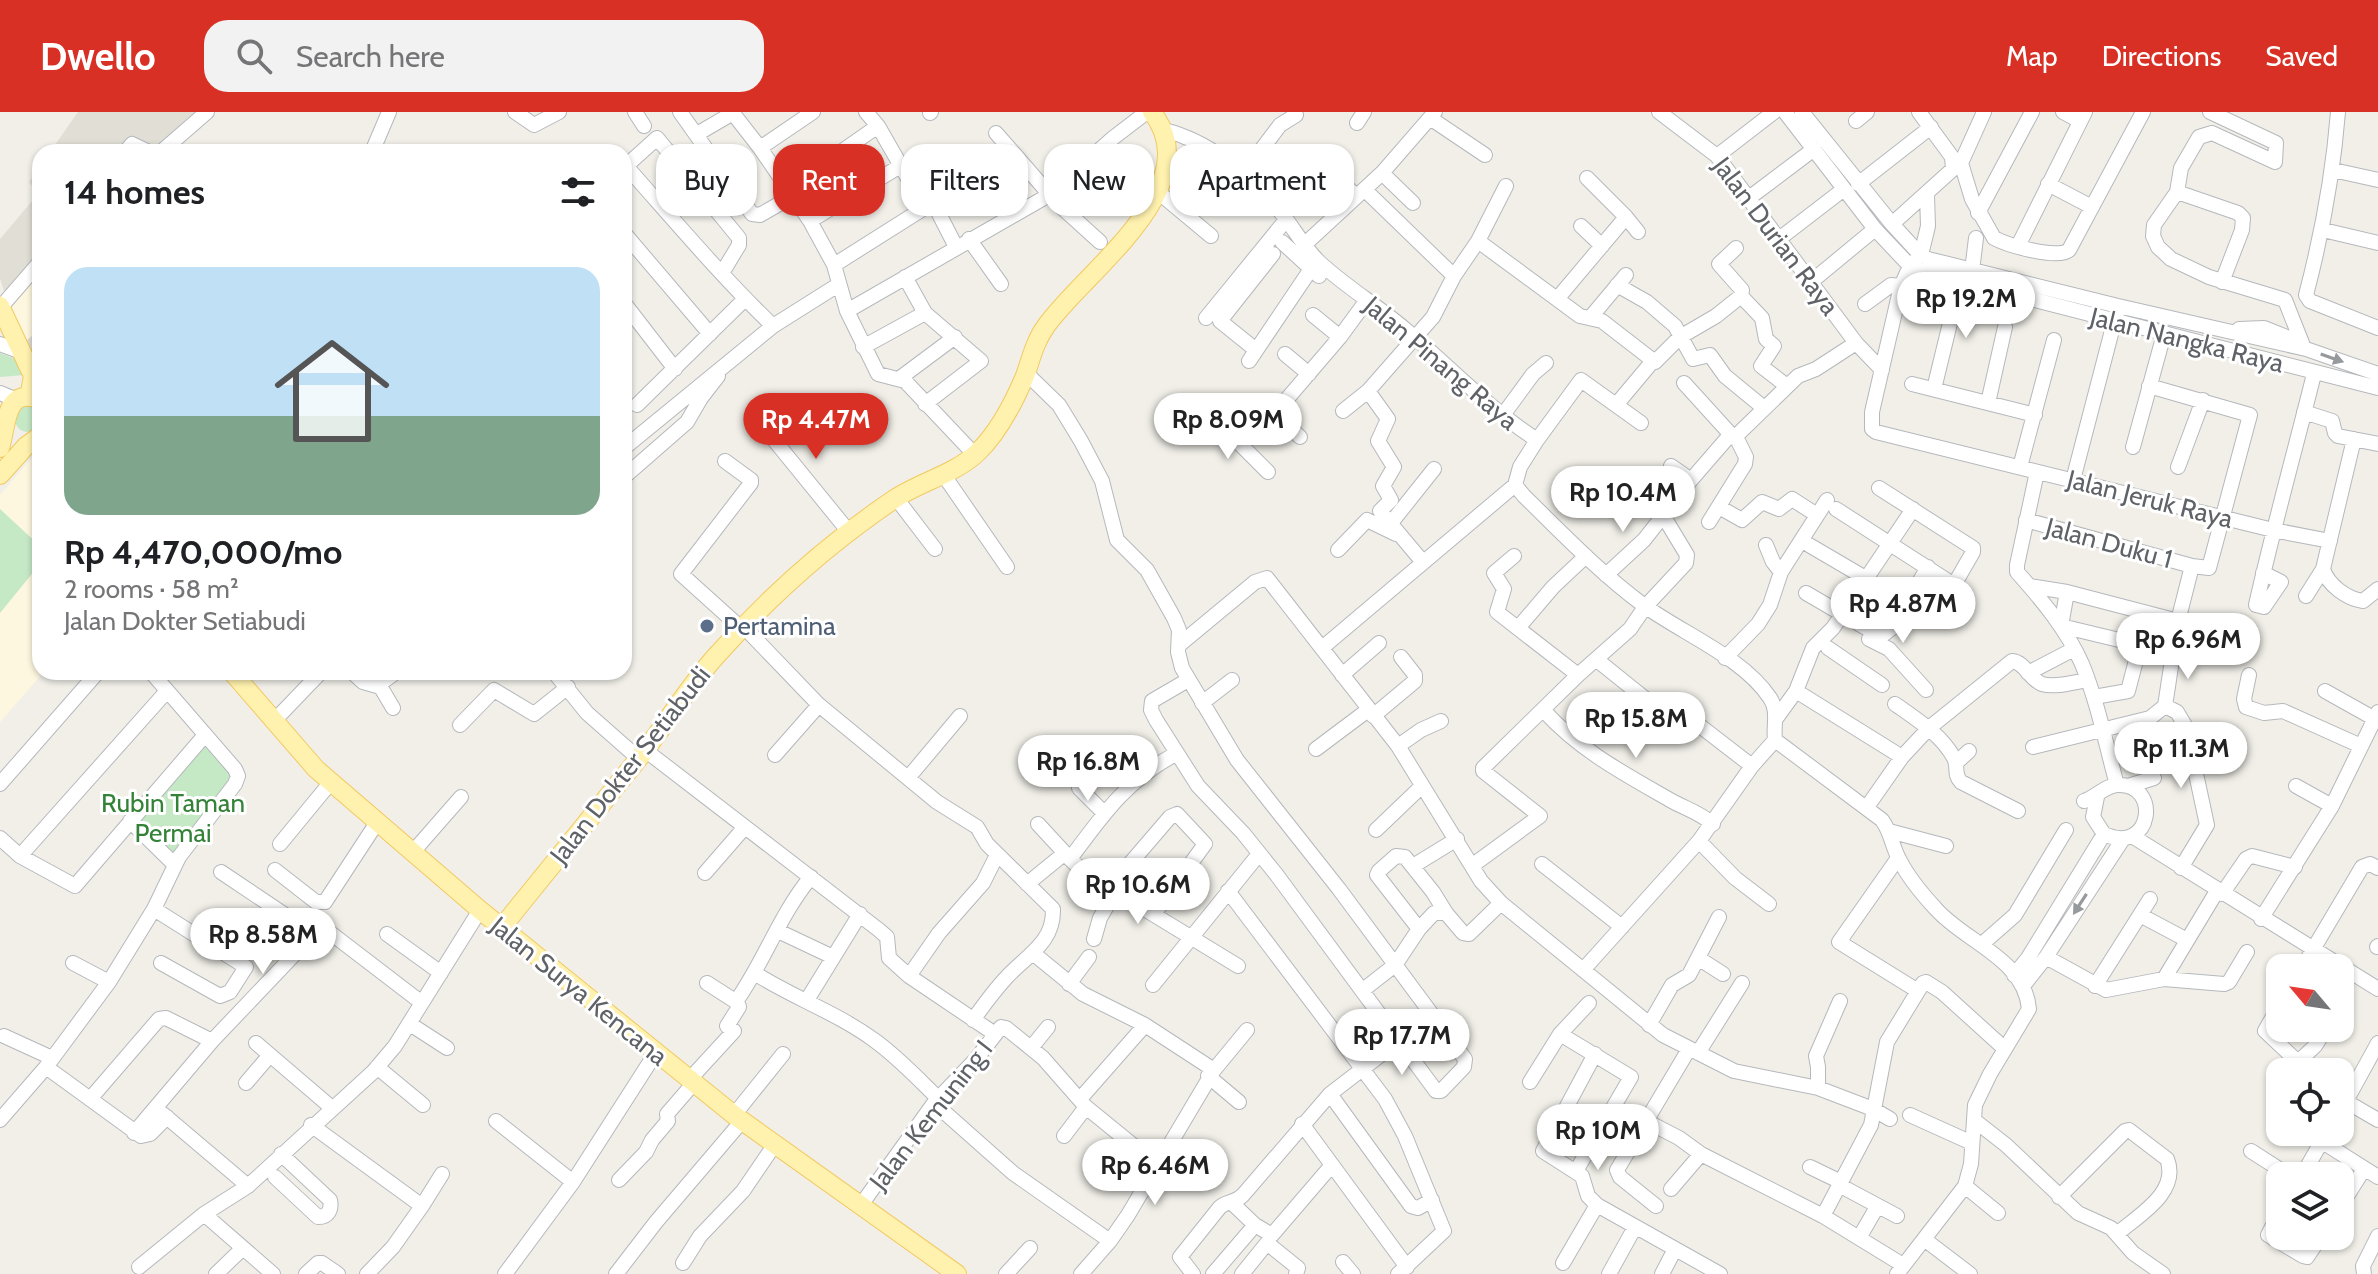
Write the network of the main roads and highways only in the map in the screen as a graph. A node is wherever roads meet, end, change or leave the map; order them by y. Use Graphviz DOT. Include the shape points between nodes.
graph roads {
  1 [pos="1149,112"];
  2 [pos="0,306"];
  3 [pos="32,373"];
  4 [pos="32,378"];
  5 [pos="22,398"];
  6 [pos="32,445"];
  7 [pos="0,448"];
  8 [pos="0,475"];
  9 [pos="239,680"];
  10 [pos="502,927"];
  11 [pos="957,1274"];
  1 -- 10 [label="main road, Jalan Dokter Setiabudi" via="1164,130 1168,154 1149,209 1044,328 1028,375 995,431 975,455 896,498 849,532 743,628"];
  2 -- 3 [label="main road"];
  4 -- 5 [label="main road"];
  5 -- 7 [label="main road" via="8,410"];
  6 -- 8 [label="main road"];
  9 -- 10 [label="main road, Jalan Surya Kencana" via="316,769"];
  10 -- 11 [label="main road, Jalan Surya Kencana" via="738,1118"];
}
